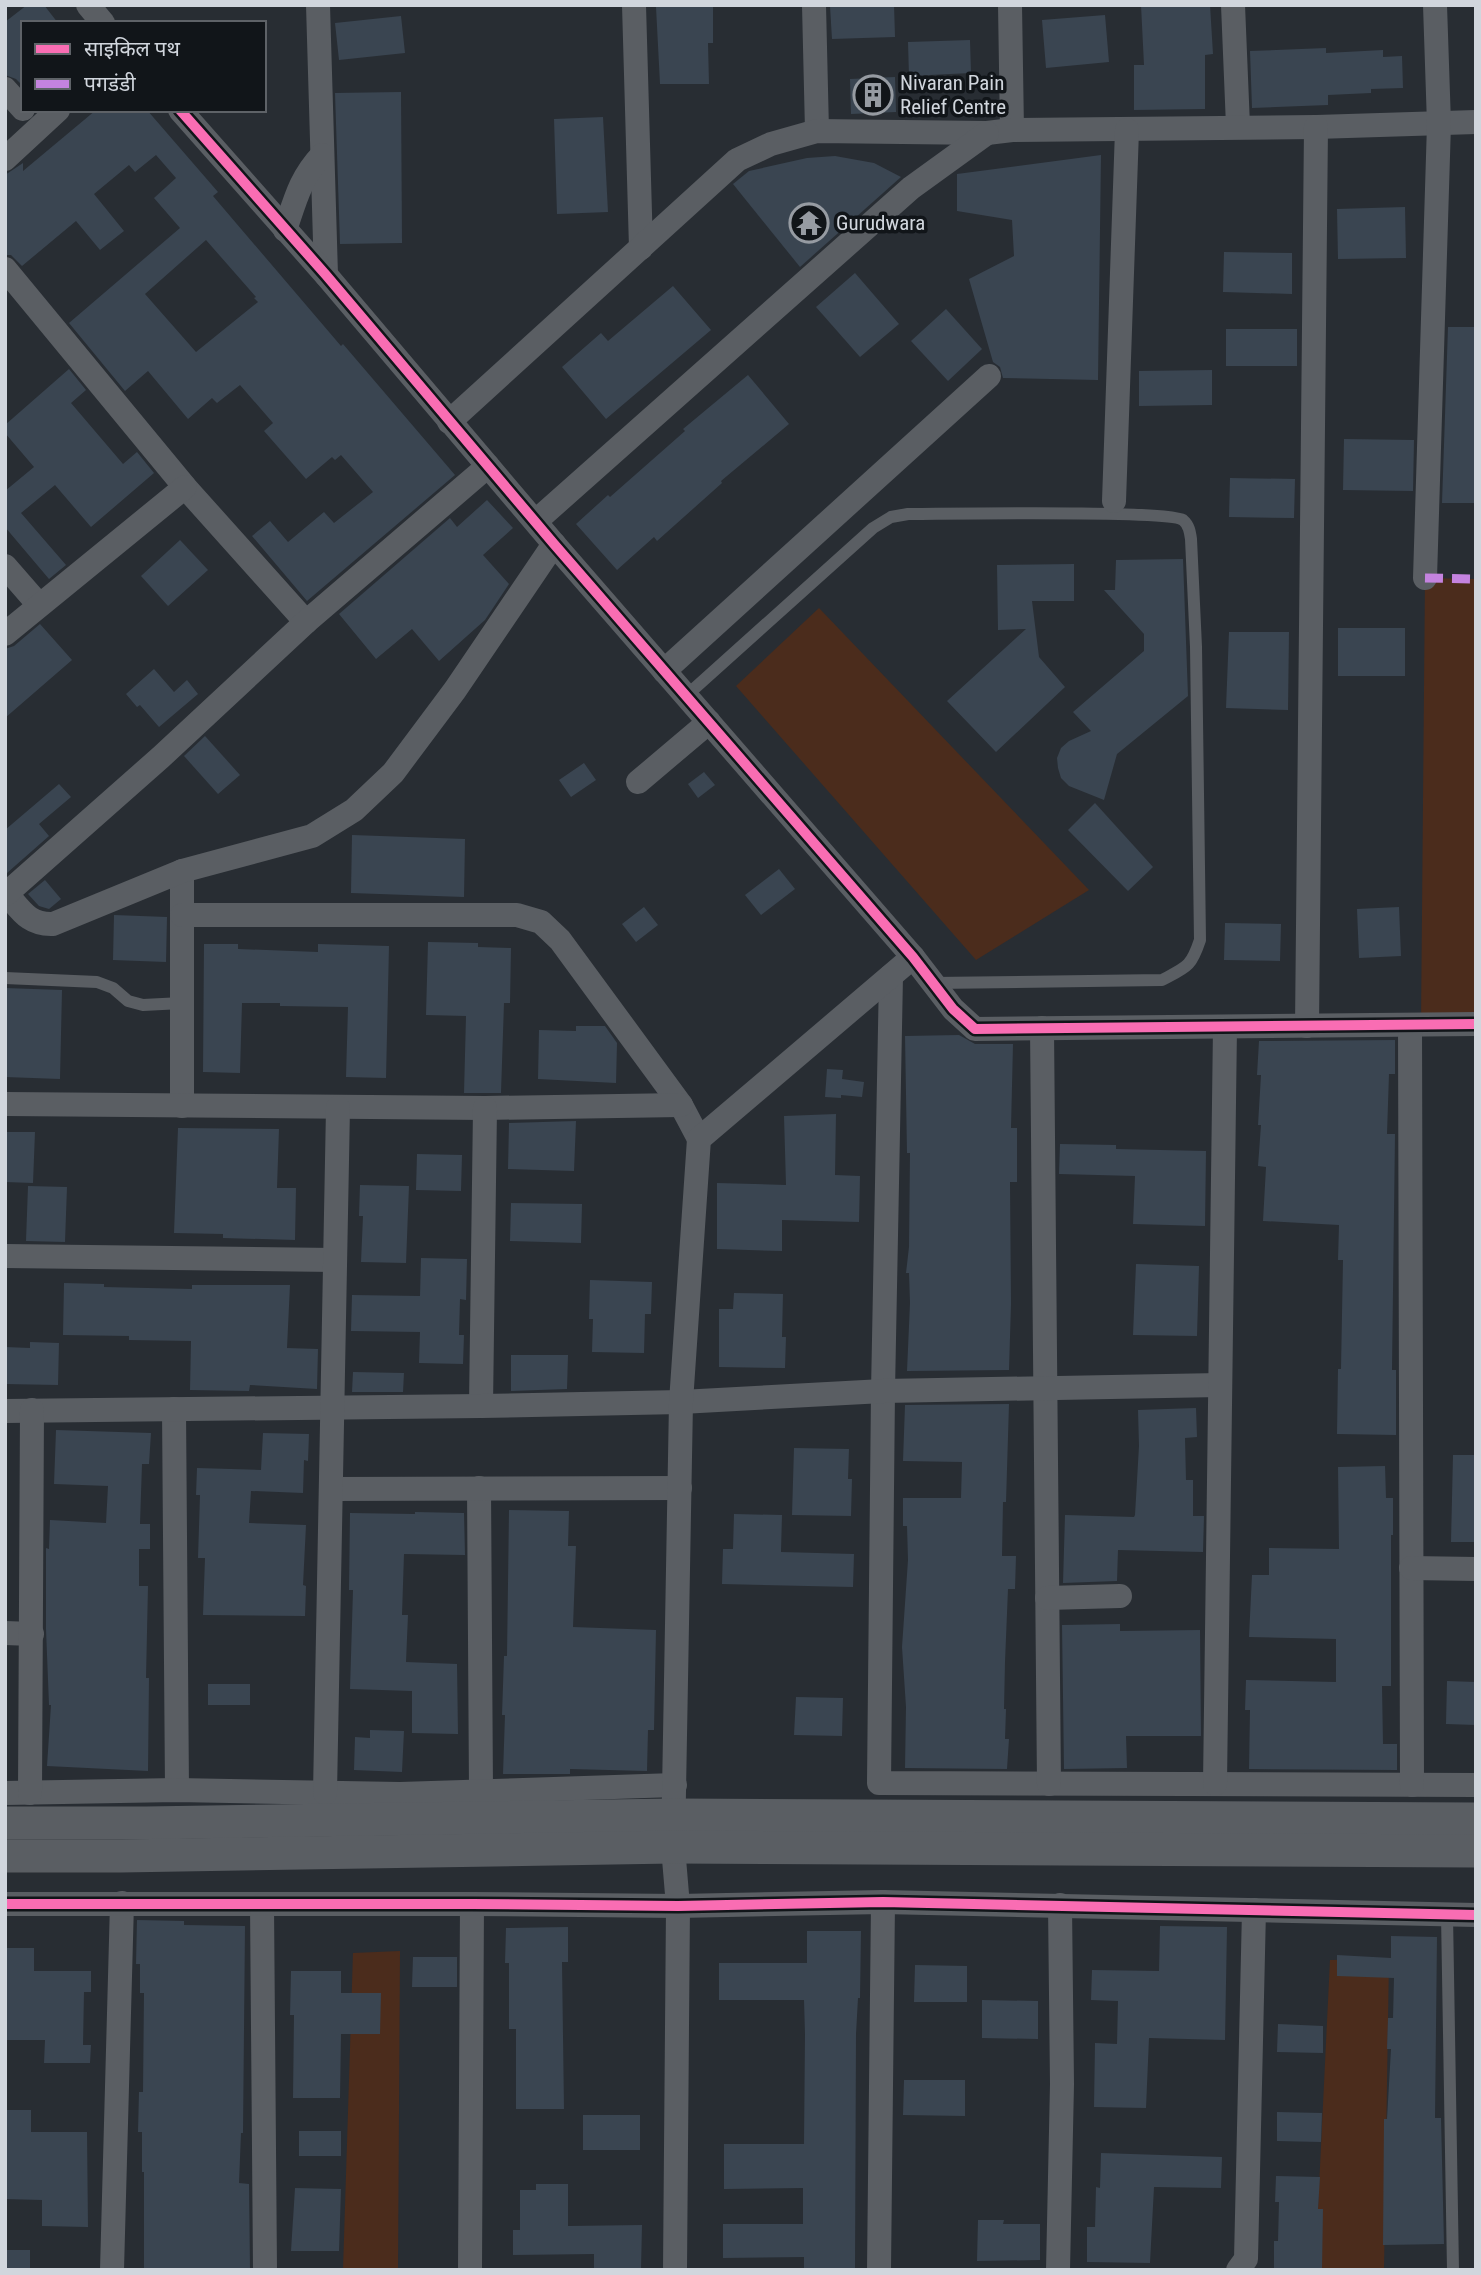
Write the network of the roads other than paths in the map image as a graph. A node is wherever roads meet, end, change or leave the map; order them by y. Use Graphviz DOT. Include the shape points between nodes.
graph roads {
  1 [pos="88,5"];
  2 [pos="318,5"];
  3 [pos="634,5"];
  4 [pos="814,5"];
  5 [pos="1010,5"];
  6 [pos="1233,5"];
  7 [pos="1435,5"];
  8 [pos="103,21"];
  9 [pos="5,89"];
  10 [pos="21,108"];
  11 [pos="48,112"];
  12 [pos="182,112"];
  13 [pos="28,116"];
  14 [pos="1476,122"];
  15 [pos="1439,124"];
  16 [pos="1238,126"];
  17 [pos="1316,127"];
  18 [pos="1127,130"];
  19 [pos="817,131"];
  20 [pos="999,131"];
  21 [pos="322,155"];
  22 [pos="5,159"];
  23 [pos="285,230"];
  24 [pos="641,247"];
  25 [pos="5,270"];
  26 [pos="326,275"];
  27 [pos="989,376"];
  28 [pos="449,422"];
  29 [pos="488,466"];
  30 [pos="185,486"];
  31 [pos="1113,508"];
  32 [pos="536,521"];
  33 [pos="554,544"];
  34 [pos="5,566"];
  35 [pos="1425,578"];
  36 [pos="39,605"];
  37 [pos="306,622"];
  38 [pos="5,634"];
  39 [pos="664,671"];
  40 [pos="686,696"];
  41 [pos="709,722"];
  42 [pos="638,782"];
  43 [pos="182,871"];
  44 [pos="6,893"];
  45 [pos="182,915"];
  46 [pos="913,957"];
  47 [pos="891,976"];
  48 [pos="5,978"];
  49 [pos="933,983"];
  50 [pos="182,1003"];
  51 [pos="1476,1024"];
  52 [pos="1410,1025"];
  53 [pos="1307,1026"];
  54 [pos="1225,1027"];
  55 [pos="1042,1028"];
  56 [pos="5,1104"];
  57 [pos="182,1105"];
  58 [pos="681,1105"];
  59 [pos="338,1108"];
  60 [pos="485,1108"];
  61 [pos="699,1139"];
  62 [pos="5,1255"];
  63 [pos="335,1260"];
  64 [pos="1220,1385"];
  65 [pos="1045,1388"];
  66 [pos="883,1391"];
  67 [pos="681,1402"];
  68 [pos="481,1406"];
  69 [pos="332,1408"];
  70 [pos="174,1409"];
  71 [pos="5,1410"];
  72 [pos="32,1410"];
  73 [pos="479,1488"];
  74 [pos="680,1488"];
  75 [pos="331,1489"];
  76 [pos="1411,1567"];
  77 [pos="1476,1569"];
  78 [pos="1120,1596"];
  79 [pos="1047,1598"];
  80 [pos="5,1633"];
  81 [pos="32,1634"];
  82 [pos="1049,1784"];
  83 [pos="1215,1784"];
  84 [pos="1412,1785"];
  85 [pos="1476,1785"];
  86 [pos="177,1790"];
  87 [pos="481,1790"];
  88 [pos="5,1793"];
  89 [pos="30,1793"];
  90 [pos="325,1793"];
  91 [pos="674,1816"];
  92 [pos="1476,1819"];
  93 [pos="5,1823"];
  94 [pos="1476,1851"];
  95 [pos="5,1856"];
  96 [pos="883,1902"];
  97 [pos="122,1903"];
  98 [pos="5,1904"];
  99 [pos="472,1904"];
  100 [pos="262,1905"];
  101 [pos="1060,1905"];
  102 [pos="678,1906"];
  103 [pos="1254,1910"];
  104 [pos="1447,1914"];
  105 [pos="1476,1915"];
  106 [pos="112,2270"];
  107 [pos="265,2270"];
  108 [pos="470,2270"];
  109 [pos="675,2270"];
  110 [pos="879,2270"];
  111 [pos="1059,2270"];
  112 [pos="1238,2270"];
  113 [pos="1453,2270"];
  1 -- 8 [label="street"];
  2 -- 21 [label="street"];
  3 -- 24 [label="street"];
  4 -- 19 [label="street"];
  5 -- 20 [label="street"];
  6 -- 16 [label="street"];
  7 -- 15 [label="street"];
  9 -- 10 [label="street"];
  11 -- 13 [label="street"];
  12 -- 23 [label="street"];
  13 -- 22 [label="street"];
  14 -- 15 [label="street"];
  15 -- 17 [label="street"];
  15 -- 35 [label="street"];
  16 -- 17 [label="street"];
  16 -- 18 [label="street"];
  17 -- 53 [label="street"];
  18 -- 20 [label="street"];
  18 -- 31 [label="street"];
  19 -- 20 [label="street"];
  19 -- 24 [label="street" via="737,160"];
  20 -- 32 [label="street" via="911,188"];
  21 -- 23 [label="street" via="308,170"];
  21 -- 26 [label="street"];
  23 -- 26 [label="street"];
  24 -- 28 [label="street"];
  25 -- 30 [label="street"];
  26 -- 28 [label="street"];
  27 -- 39 [label="street"];
  28 -- 29 [label="street"];
  29 -- 32 [label="street"];
  29 -- 37 [label="street"];
  30 -- 36 [label="street"];
  30 -- 37 [label="street"];
  31 -- 40 [label="lane" via="891,517 873,527"];
  31 -- 49 [label="lane" via="1182,519 1189,527 1196,647 1200,940 1194,960 1162,980"];
  32 -- 33 [label="street"];
  33 -- 39 [label="street"];
  33 -- 43 [label="street" via="440,711 393,773 354,810 312,836"];
  34 -- 36 [label="street"];
  36 -- 38 [label="street"];
  37 -- 44 [label="street"];
  39 -- 40 [label="street"];
  40 -- 41 [label="street"];
  41 -- 42 [label="street"];
  41 -- 46 [label="street"];
  43 -- 44 [label="street" via="53,924 38,925 27,918"];
  43 -- 45 [label="street"];
  45 -- 50 [label="street"];
  45 -- 58 [label="street" via="517,915 541,922 560,940"];
  46 -- 47 [label="street"];
  46 -- 49 [label="street"];
  47 -- 61 [label="street"];
  47 -- 66 [label="street"];
  48 -- 50 [label="lane" via="97,982 143,1006"];
  49 -- 55 [label="street" via="975,1029"];
  50 -- 57 [label="street"];
  51 -- 52 [label="street"];
  52 -- 53 [label="street"];
  52 -- 76 [label="street"];
  53 -- 54 [label="street"];
  54 -- 55 [label="street"];
  54 -- 64 [label="street"];
  55 -- 65 [label="street"];
  56 -- 57 [label="street"];
  57 -- 59 [label="street"];
  58 -- 60 [label="street"];
  58 -- 61 [label="street"];
  59 -- 60 [label="street"];
  59 -- 63 [label="street"];
  60 -- 68 [label="street"];
  61 -- 67 [label="street"];
  62 -- 63 [label="street"];
  63 -- 69 [label="street"];
  64 -- 65 [label="street"];
  64 -- 83 [label="street"];
  65 -- 66 [label="street"];
  65 -- 79 [label="street"];
  66 -- 67 [label="street"];
  66 -- 82 [label="street" via="879,1783"];
  67 -- 68 [label="street"];
  67 -- 74 [label="street"];
  68 -- 69 [label="street"];
  69 -- 70 [label="street"];
  69 -- 75 [label="street"];
  70 -- 72 [label="street"];
  70 -- 86 [label="street"];
  71 -- 72 [label="street"];
  72 -- 81 [label="street"];
  73 -- 74 [label="street"];
  73 -- 75 [label="street"];
  73 -- 87 [label="street"];
  74 -- 91 [label="street"];
  75 -- 90 [label="street"];
  76 -- 77 [label="street"];
  76 -- 84 [label="street"];
  78 -- 79 [label="street"];
  79 -- 82 [label="street"];
  80 -- 81 [label="street"];
  81 -- 89 [label="street"];
  82 -- 83 [label="street"];
  83 -- 84 [label="street"];
  84 -- 85 [label="street"];
  86 -- 89 [label="street"];
  86 -- 90 [label="street"];
  87 -- 90 [label="street"];
  87 -- 91 [label="street"];
  88 -- 89 [label="street"];
  91 -- 92 [label="street"];
  91 -- 93 [label="street"];
  91 -- 94 [label="street" via="911,1850"];
  91 -- 95 [label="street" via="121,1856"];
  91 -- 102 [label="street"];
  96 -- 101 [label="street"];
  96 -- 102 [label="street"];
  96 -- 110 [label="street"];
  97 -- 98 [label="street"];
  97 -- 100 [label="street"];
  97 -- 106 [label="street"];
  99 -- 100 [label="street"];
  99 -- 102 [label="street"];
  99 -- 108 [label="street"];
  100 -- 107 [label="street"];
  101 -- 103 [label="street"];
  101 -- 111 [label="street"];
  102 -- 109 [label="street"];
  103 -- 104 [label="street"];
  103 -- 112 [label="street" via="1246,2259"];
  104 -- 105 [label="street"];
  104 -- 113 [label="lane"];
}
